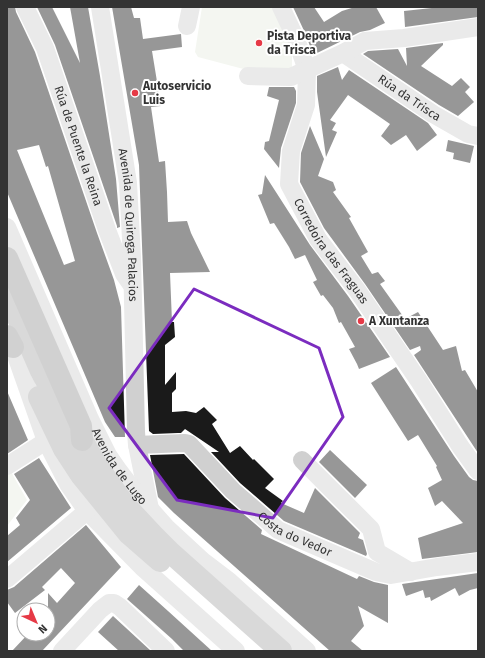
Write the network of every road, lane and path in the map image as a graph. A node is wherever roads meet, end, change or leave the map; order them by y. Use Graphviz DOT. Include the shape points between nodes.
graph roads {
  1 [pos="24,7"];
  2 [pos="100,7"];
  3 [pos="191,7"];
  4 [pos="280,7"];
  5 [pos="187,26"];
  6 [pos="478,27"];
  7 [pos="343,53"];
  8 [pos="307,70"];
  9 [pos="248,76"];
  10 [pos="478,136"];
  11 [pos="7,227"];
  12 [pos="7,258"];
  13 [pos="132,285"];
  14 [pos="7,293"];
  15 [pos="9,337"];
  16 [pos="78,391"];
  17 [pos="79,422"];
  18 [pos="46,441"];
  19 [pos="137,444"];
  20 [pos="302,460"];
  21 [pos="7,466"];
  22 [pos="119,471"];
  23 [pos="478,471"];
  24 [pos="87,511"];
  25 [pos="151,511"];
  26 [pos="478,562"];
  27 [pos="411,572"];
  28 [pos="7,579"];
  29 [pos="62,651"];
  30 [pos="166,651"];
  31 [pos="236,651"];
  32 [pos="260,651"];
  33 [pos="281,651"];
  34 [pos="306,651"];
  1 -- 13 [label="street, Rúa de Puente la Reina" via="45,48 107,230 124,274"];
  2 -- 13 [label="street, Avenida de Quiroga Palacios" via="128,183"];
  3 -- 5 [label="street"];
  4 -- 8 [label="street, Corredoira das Fraguas" via="296,39"];
  6 -- 7 [label="street" via="365,41"];
  7 -- 8 [label="street"];
  7 -- 10 [label="street, Rúa da Trisca" via="433,114 468,134"];
  8 -- 9 [label="street" via="291,77"];
  8 -- 23 [label="street, Corredoira das Fraguas" via="306,105 291,151 288,184 318,239 357,290"];
  11 -- 16 [label="street"];
  12 -- 17 [label="highway"];
  13 -- 19 [label="street, Avenida de Quiroga Palacios"];
  14 -- 17 [label="main road, Avenida de Lugo" via="41,371"];
  15 -- 18 [label="street"];
  15 -- 32 [label="main road" via="64,449 81,475 129,534"];
  16 -- 17 [label="highway"];
  17 -- 22 [label="street, Avenida de Lugo" via="108,454"];
  17 -- 33 [label="main road, Avenida de Lugo" via="96,464 124,504 153,535"];
  18 -- 21 [label="street"];
  18 -- 24 [label="street" via="68,484"];
  19 -- 22 [label="street, Avenida de Quiroga Palacios" via="131,465"];
  19 -- 25 [label="street, Avenida de Quiroga Palacios"];
  19 -- 27 [label="street, Costa do Vedor" via="189,444 233,491 278,530 376,572 391,575"];
  20 -- 27 [label="street" via="371,530 377,552"];
  22 -- 25 [label="street, Avenida de Lugo"];
  24 -- 28 [label="street"];
  24 -- 31 [label="street" via="142,567"];
  25 -- 34 [label="street, Avenida de Lugo" via="204,562 229,581"];
  26 -- 27 [label="street, Costa do Vedor"];
  29 -- 30 [label="street" via="109,603 120,607"];
}
